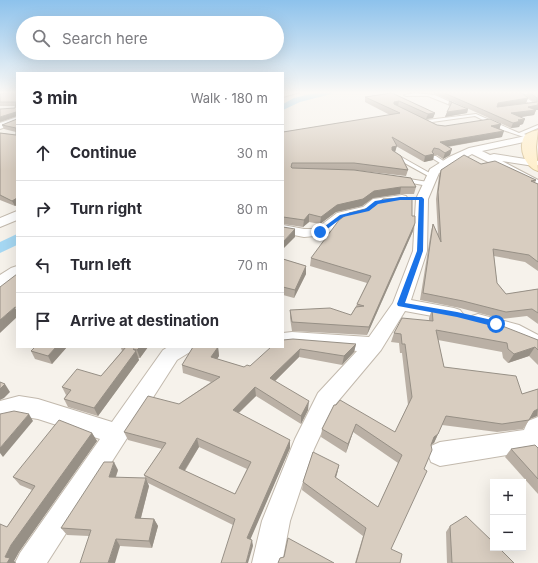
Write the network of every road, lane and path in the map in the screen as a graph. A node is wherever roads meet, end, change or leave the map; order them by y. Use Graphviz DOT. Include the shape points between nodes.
graph roads {
  1 [pos="452,118"];
  2 [pos="484,118"];
  3 [pos="16,120"];
  4 [pos="419,120"];
  5 [pos="491,121"];
  6 [pos="425,122"];
  7 [pos="476,124"];
  8 [pos="0,126"];
  9 [pos="436,128"];
  10 [pos="532,133"];
  11 [pos="479,153"];
  12 [pos="394,155"];
  13 [pos="536,165"];
  14 [pos="397,179"];
  15 [pos="538,184"];
  16 [pos="427,186"];
  17 [pos="16,216"];
  18 [pos="0,224"];
  19 [pos="284,229"];
  20 [pos="16,271"];
  21 [pos="0,282"];
  22 [pos="401,304"];
  23 [pos="284,340"];
  24 [pos="538,343"];
  25 [pos="374,344"];
  26 [pos="181,348"];
  27 [pos="0,411"];
  28 [pos="538,427"];
  29 [pos="118,434"];
  30 [pos="440,454"];
  31 [pos="30,563"];
  32 [pos="267,563"];
  1 -- 6 [label="lane"];
  2 -- 5 [label="lane"];
  3 -- 8 [label="street"];
  4 -- 6 [label="lane"];
  5 -- 7 [label="lane"];
  5 -- 10 [label="lane" via="505,129"];
  6 -- 9 [label="lane"];
  10 -- 11 [label="street"];
  10 -- 13 [label="main road" via="528,153"];
  11 -- 13 [label="street"];
  11 -- 15 [label="street"];
  11 -- 16 [label="street" via="440,160"];
  12 -- 16 [label="lane"];
  14 -- 16 [label="lane"];
  16 -- 19 [label="street" via="400,199 376,202 367,210 342,216 320,232 304,233"];
  16 -- 22 [label="street" via="420,251"];
  17 -- 18 [label="street"];
  20 -- 21 [label="street"];
  22 -- 24 [label="street" via="496,324"];
  22 -- 25 [label="street"];
  23 -- 25 [label="street"];
  25 -- 32 [label="street" via="326,400 303,447 276,521"];
  26 -- 29 [label="street" via="170,355"];
  27 -- 29 [label="street" via="18,406 38,409"];
  28 -- 30 [label="street" via="531,440"];
  29 -- 31 [label="street"];
}
